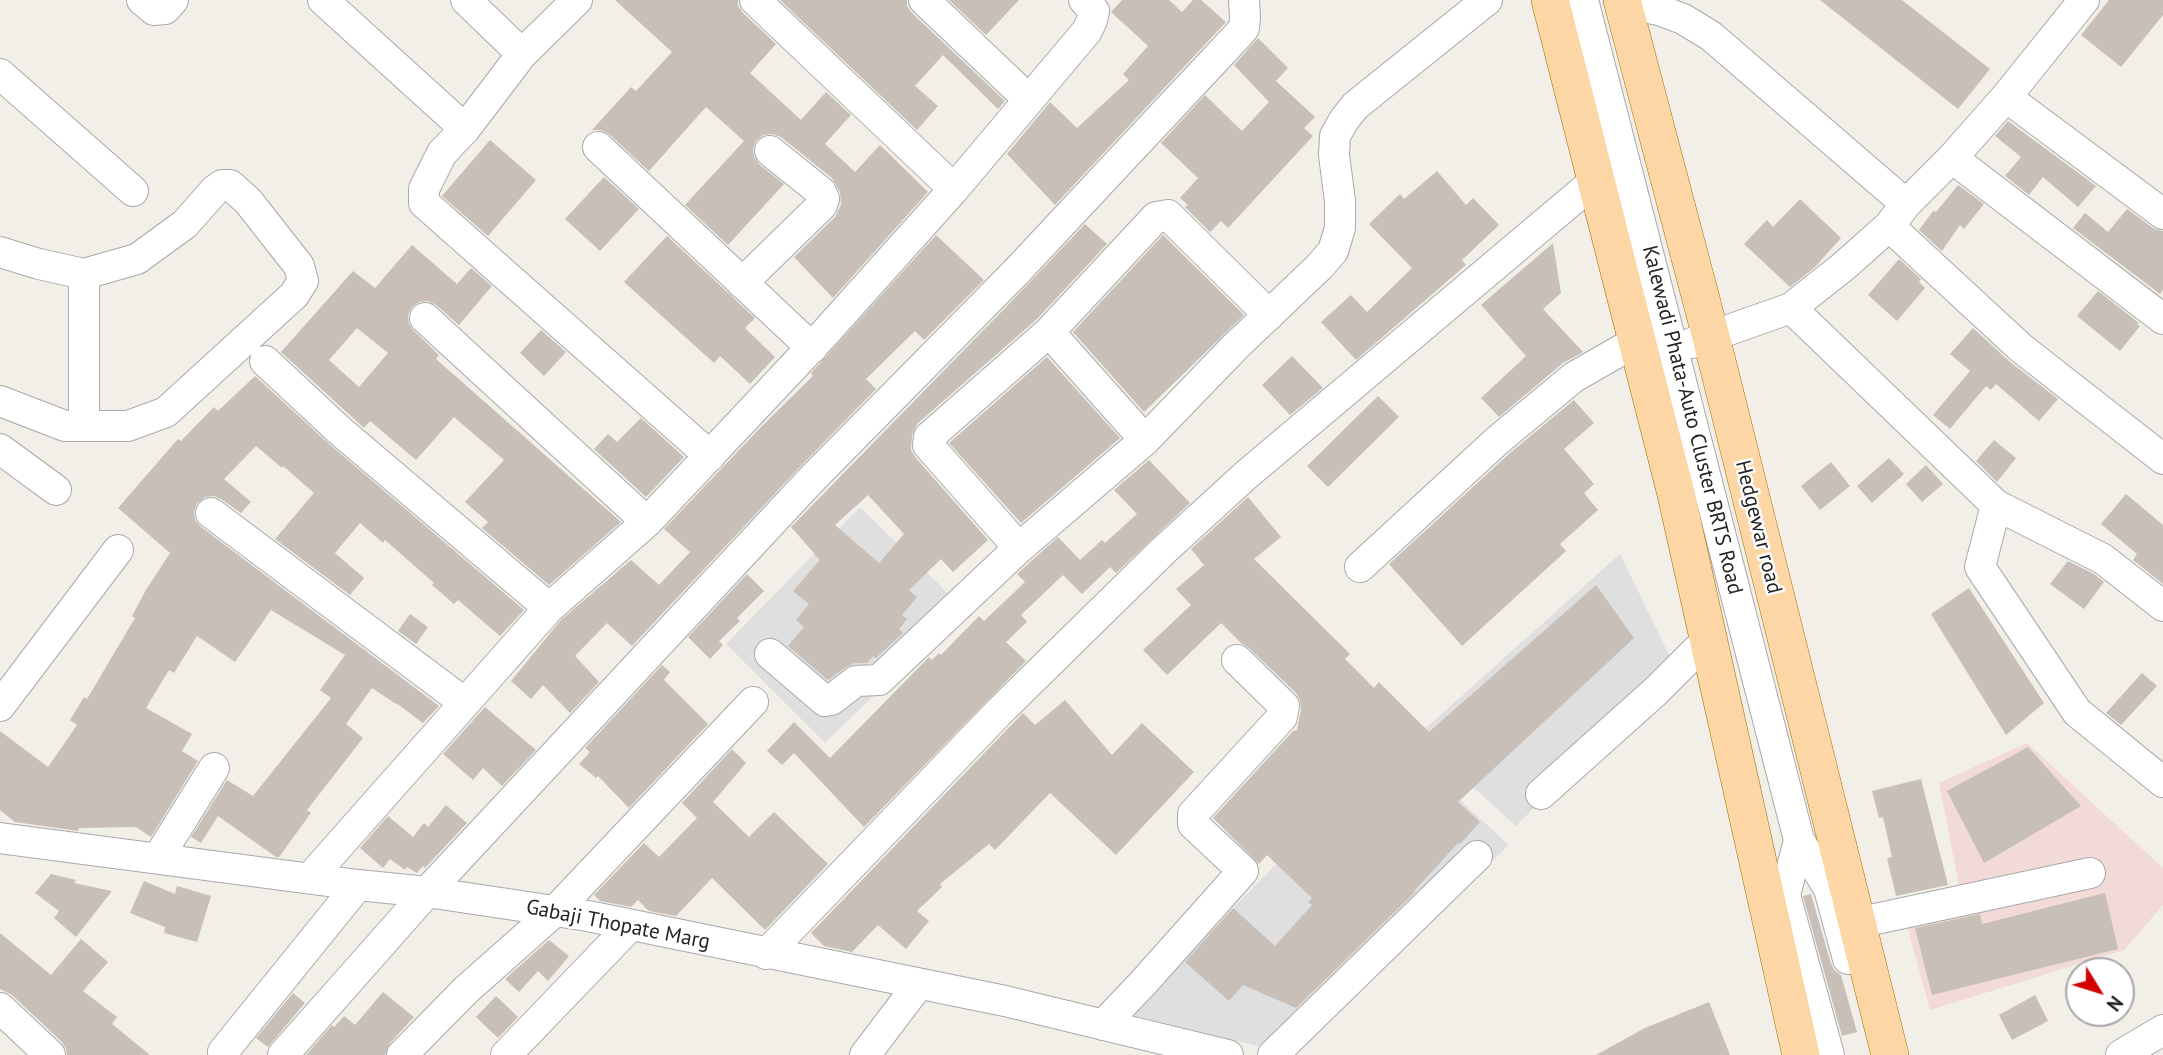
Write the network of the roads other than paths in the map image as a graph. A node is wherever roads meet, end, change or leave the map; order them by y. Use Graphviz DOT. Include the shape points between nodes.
graph roads {
  1 [pos="142,0"];
  2 [pos="173,0"];
  3 [pos="466,0"];
  4 [pos="577,0"];
  5 [pos="755,0"];
  6 [pos="923,0"];
  7 [pos="1084,0"];
  8 [pos="1244,0"];
  9 [pos="1487,0"];
  10 [pos="1550,0"];
  11 [pos="1583,0"];
  12 [pos="2084,0"];
  13 [pos="1622,2"];
  14 [pos="340,5"];
  15 [pos="522,54"];
  16 [pos="0,74"];
  17 [pos="2006,97"];
  18 [pos="1028,99"];
  19 [pos="459,123"];
  20 [pos="598,147"];
  21 [pos="770,151"];
  22 [pos="1952,158"];
  23 [pos="1596,180"];
  24 [pos="954,189"];
  25 [pos="133,191"];
  26 [pos="2163,214"];
  27 [pos="1898,215"];
  28 [pos="0,252"];
  29 [pos="84,274"];
  30 [pos="742,283"];
  31 [pos="1791,308"];
  32 [pos="1269,315"];
  33 [pos="425,318"];
  34 [pos="2163,319"];
  35 [pos="1049,332"];
  36 [pos="1711,337"];
  37 [pos="812,348"];
  38 [pos="1651,349"];
  39 [pos="265,361"];
  40 [pos="0,401"];
  41 [pos="84,426"];
  42 [pos="1145,440"];
  43 [pos="0,449"];
  44 [pos="710,456"];
  45 [pos="2163,459"];
  46 [pos="56,490"];
  47 [pos="1996,505"];
  48 [pos="211,513"];
  49 [pos="647,522"];
  50 [pos="1019,548"];
  51 [pos="118,550"];
  52 [pos="1360,567"];
  53 [pos="2163,606"];
  54 [pos="549,608"];
  55 [pos="1707,640"];
  56 [pos="771,654"];
  57 [pos="1237,660"];
  58 [pos="1,701"];
  59 [pos="753,702"];
  60 [pos="465,703"];
  61 [pos="214,768"];
  62 [pos="2163,782"];
  63 [pos="1541,794"];
  64 [pos="0,838"];
  65 [pos="1799,840"];
  66 [pos="1478,856"];
  67 [pos="158,858"];
  68 [pos="2090,873"];
  69 [pos="310,878"];
  70 [pos="358,885"];
  71 [pos="427,892"];
  72 [pos="555,911"];
  73 [pos="1857,923"];
  74 [pos="631,925"];
  75 [pos="766,954"];
  76 [pos="919,984"];
  77 [pos="0,1008"];
  78 [pos="1103,1025"];
  79 [pos="2163,1030"];
  80 [pos="223,1052"];
  81 [pos="50,1055"];
  82 [pos="283,1055"];
  83 [pos="402,1055"];
  84 [pos="506,1055"];
  85 [pos="865,1055"];
  86 [pos="1228,1055"];
  87 [pos="1273,1055"];
  88 [pos="1801,1055"];
  89 [pos="1829,1055"];
  90 [pos="1876,1055"];
  91 [pos="1890,1055"];
  92 [pos="2121,1055"];
  1 -- 2 [label="street" via="154,10 164,9"];
  3 -- 15 [label="street"];
  4 -- 15 [label="street"];
  5 -- 24 [label="street"];
  6 -- 18 [label="street"];
  7 -- 18 [label="street" via="1094,11 1087,31"];
  8 -- 71 [label="street" via="1244,27 1238,35 1017,271 810,481"];
  9 -- 32 [label="street" via="1355,106 1344,120 1335,136 1340,228 1332,251"];
  10 -- 23 [label="main road"];
  11 -- 38 [label="street, Kalewadi Phata-Auto Cluster BRTS Road"];
  12 -- 17 [label="street"];
  13 -- 27 [label="street" via="1683,19 1711,36"];
  13 -- 36 [label="main road, Hedgewar road"];
  14 -- 19 [label="street"];
  15 -- 19 [label="street"];
  16 -- 25 [label="street"];
  17 -- 22 [label="street"];
  17 -- 26 [label="street"];
  18 -- 24 [label="street"];
  19 -- 44 [label="street" via="424,189 424,203"];
  20 -- 30 [label="street"];
  21 -- 30 [label="street" via="824,198"];
  22 -- 27 [label="street"];
  22 -- 34 [label="street"];
  23 -- 38 [label="main road"];
  23 -- 75 [label="street" via="1245,476 1162,552 1000,711"];
  24 -- 37 [label="street"];
  27 -- 31 [label="street"];
  27 -- 45 [label="street" via="2021,348"];
  28 -- 29 [label="street"];
  29 -- 41 [label="street"];
  29 -- 41 [label="street" via="137,259 185,224 215,190 230,185 299,266 303,281 294,295 166,412 128,426"];
  30 -- 37 [label="street"];
  31 -- 36 [label="street"];
  31 -- 47 [label="street"];
  32 -- 35 [label="street" via="1168,215 1156,217"];
  32 -- 42 [label="street"];
  33 -- 49 [label="street"];
  35 -- 42 [label="street"];
  35 -- 50 [label="street" via="929,437 928,445"];
  36 -- 38 [label="street"];
  36 -- 73 [label="main road, Hedgewar road"];
  37 -- 44 [label="street"];
  38 -- 52 [label="street" via="1574,377"];
  38 -- 55 [label="main road" via="1675,494"];
  38 -- 65 [label="street, Kalewadi Phata-Auto Cluster BRTS Road"];
  39 -- 54 [label="street" via="339,430"];
  40 -- 41 [label="street" via="65,426"];
  42 -- 50 [label="street"];
  43 -- 46 [label="street"];
  44 -- 49 [label="street"];
  47 -- 53 [label="street" via="2103,559"];
  47 -- 62 [label="street" via="1980,567 2077,712"];
  48 -- 60 [label="street"];
  49 -- 54 [label="street"];
  50 -- 56 [label="street" via="879,680 856,681 825,701"];
  51 -- 58 [label="street"];
  54 -- 60 [label="street"];
  55 -- 63 [label="street"];
  55 -- 88 [label="main road"];
  57 -- 78 [label="street" via="1284,706 1282,717 1193,814 1192,824 1243,871"];
  59 -- 72 [label="street"];
  60 -- 69 [label="street"];
  61 -- 67 [label="street"];
  64 -- 67 [label="street, Gabaji Thopate Marg"];
  65 -- 89 [label="street, Kalewadi Phata-Auto Cluster BRTS Road" via="1785,895"];
  65 -- 90 [label="street, Kalewadi Phata-Auto Cluster BRTS Road" via="1829,890"];
  66 -- 87 [label="street"];
  67 -- 69 [label="street, Gabaji Thopate Marg"];
  68 -- 73 [label="street"];
  69 -- 70 [label="street, Gabaji Thopate Marg"];
  70 -- 71 [label="street, Gabaji Thopate Marg"];
  70 -- 80 [label="street"];
  71 -- 72 [label="street, Gabaji Thopate Marg"];
  71 -- 82 [label="street"];
  72 -- 74 [label="street, Gabaji Thopate Marg"];
  72 -- 83 [label="street"];
  73 -- 91 [label="main road, Hedgewar road"];
  74 -- 75 [label="street, Gabaji Thopate Marg"];
  74 -- 84 [label="street"];
  75 -- 76 [label="street, Gabaji Thopate Marg"];
  76 -- 78 [label="street, Gabaji Thopate Marg"];
  76 -- 85 [label="street"];
  77 -- 81 [label="street"];
  78 -- 86 [label="street, Gabaji Thopate Marg"];
  79 -- 92 [label="street"];
}
